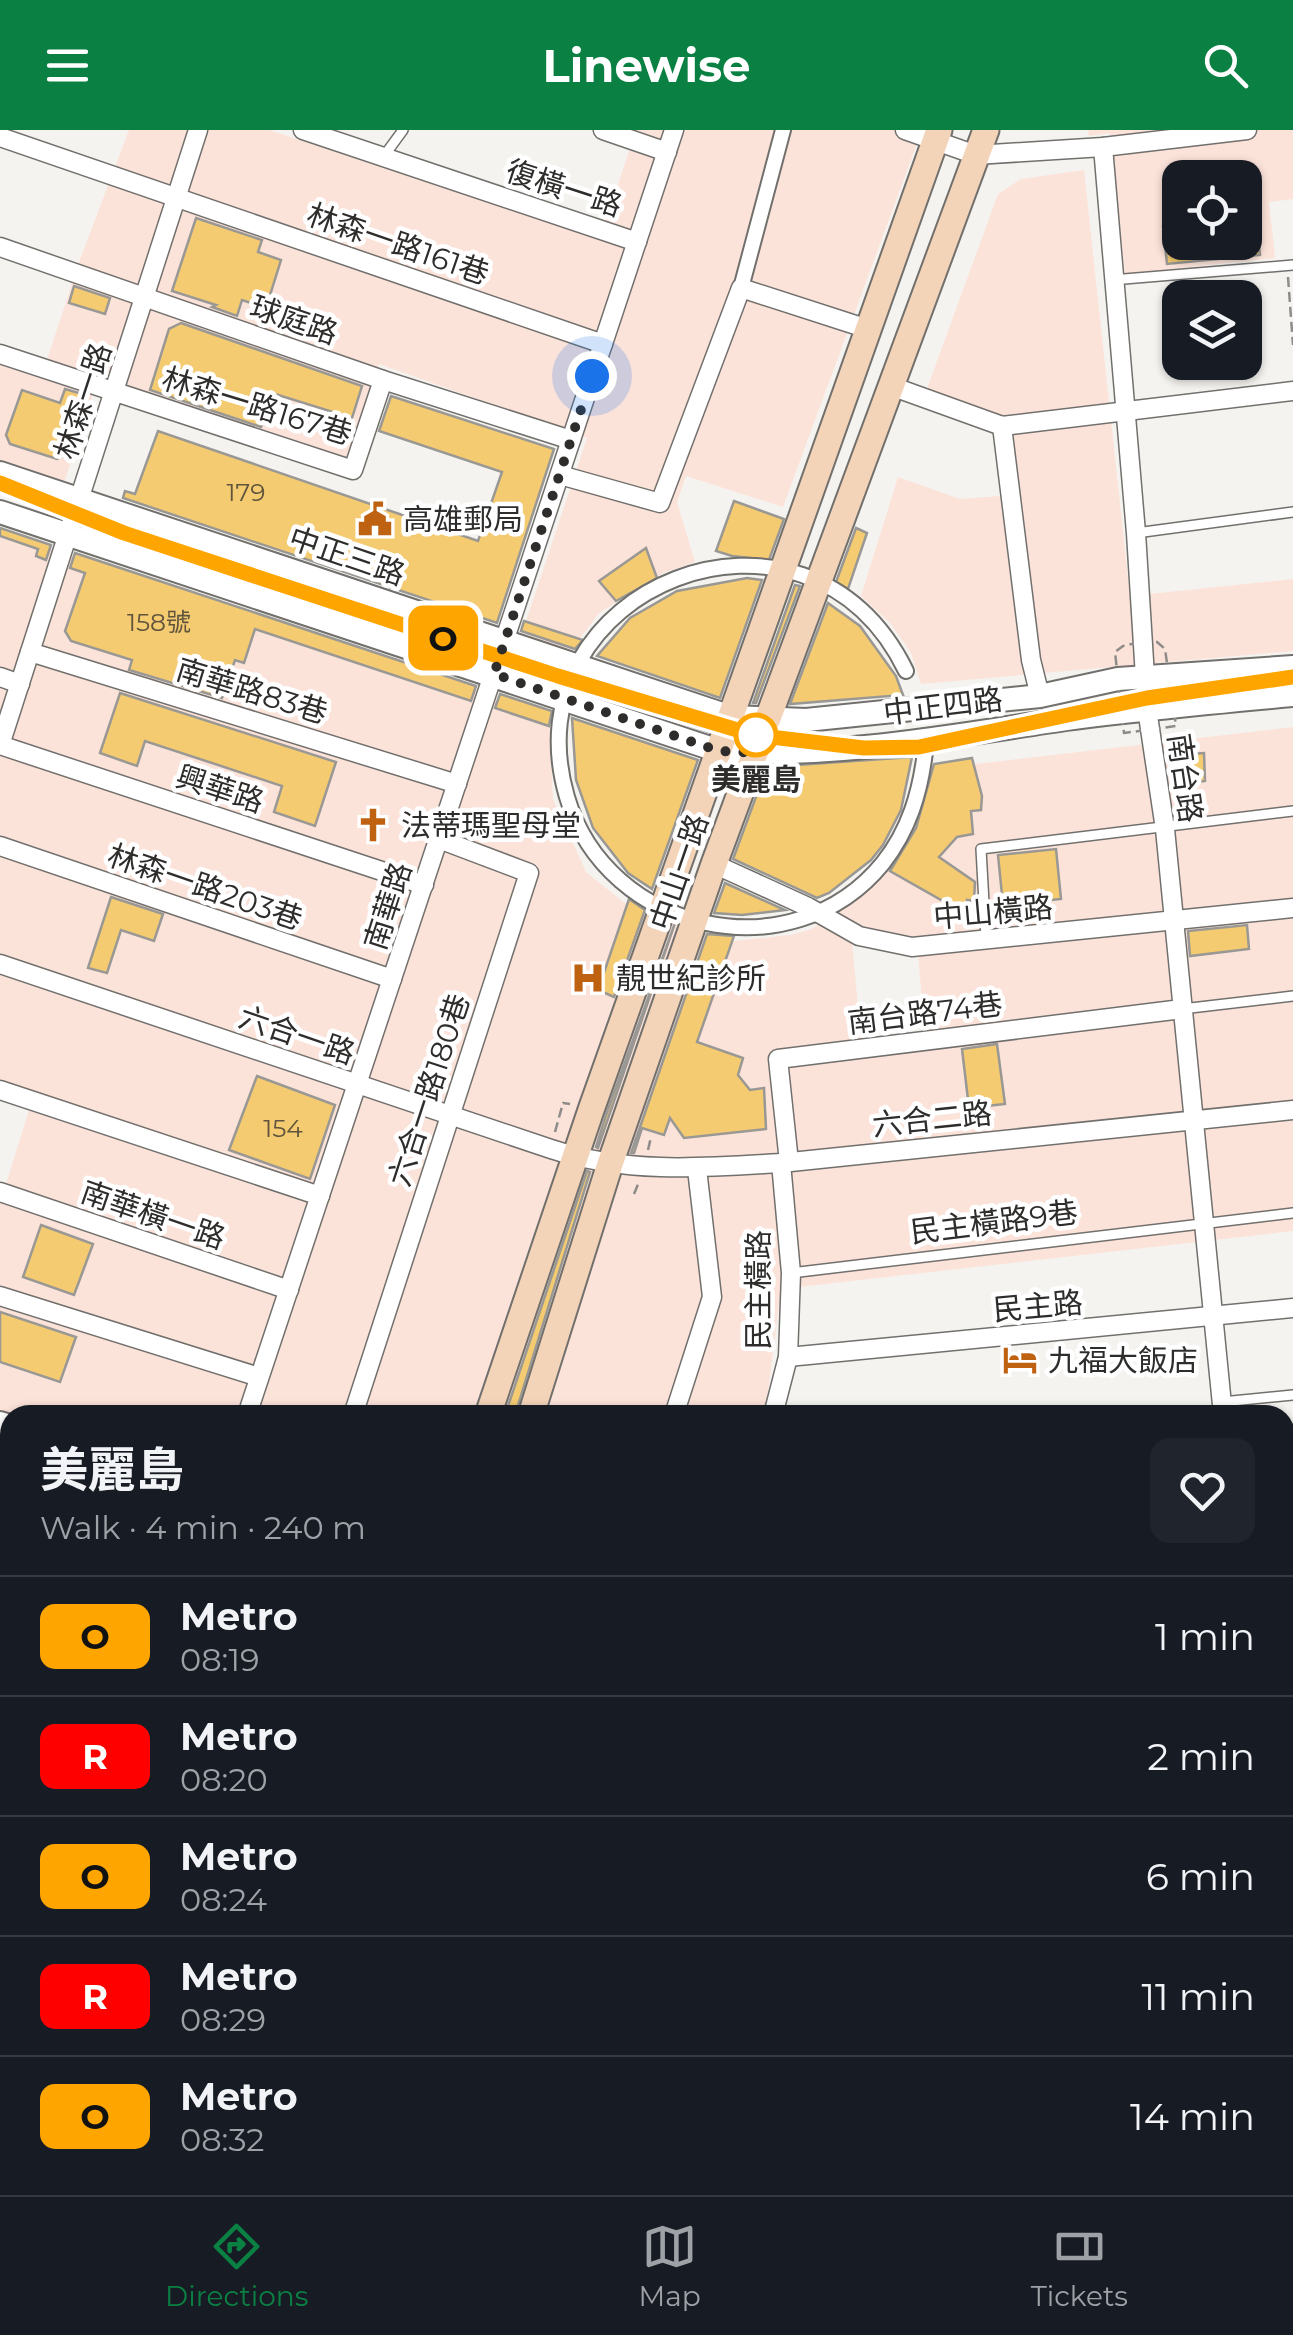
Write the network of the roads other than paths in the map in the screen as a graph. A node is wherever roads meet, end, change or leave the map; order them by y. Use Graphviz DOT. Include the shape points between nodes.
graph roads {
  1 [pos="198,130"];
  2 [pos="303,130"];
  3 [pos="403,130"];
  4 [pos="602,130"];
  5 [pos="674,130"];
  6 [pos="783,130"];
  7 [pos="905,130"];
  8 [pos="986,130"];
  9 [pos="1247,130"];
  10 [pos="1194,133"];
  11 [pos="937,135"];
  12 [pos="0,138"];
  13 [pos="1102,147"];
  14 [pos="667,152"];
  15 [pos="976,155"];
  16 [pos="384,157"];
  17 [pos="175,196"];
  18 [pos="637,242"];
  19 [pos="0,248"];
  20 [pos="1290,266"];
  21 [pos="1112,280"];
  22 [pos="741,288"];
  23 [pos="144,299"];
  24 [pos="868,329"];
  25 [pos="603,344"];
  26 [pos="0,354"];
  27 [pos="384,380"];
  28 [pos="891,386"];
  29 [pos="1293,391"];
  30 [pos="116,392"];
  31 [pos="1124,411"];
  32 [pos="1002,426"];
  33 [pos="571,440"];
  34 [pos="0,473"];
  35 [pos="560,475"];
  36 [pos="81,499"];
  37 [pos="0,512"];
  38 [pos="1293,512"];
  39 [pos="1136,532"];
  40 [pos="69,534"];
  41 [pos="784,570"];
  42 [pos="819,582"];
  43 [pos="505,641"];
  44 [pos="30,652"];
  45 [pos="579,665"];
  46 [pos="1293,667"];
  47 [pos="906,671"];
  48 [pos="494,674"];
  49 [pos="0,676"];
  50 [pos="1144,677"];
  51 [pos="20,684"];
  52 [pos="1293,695"];
  53 [pos="1040,696"];
  54 [pos="566,699"];
  55 [pos="1147,709"];
  56 [pos="732,717"];
  57 [pos="767,718"];
  58 [pos="0,745"];
  59 [pos="719,751"];
  60 [pos="925,752"];
  61 [pos="756,753"];
  62 [pos="458,784"];
  63 [pos="1293,811"];
  64 [pos="1164,828"];
  65 [pos="439,840"];
  66 [pos="0,846"];
  67 [pos="714,864"];
  68 [pos="424,884"];
  69 [pos="1293,908"];
  70 [pos="663,911"];
  71 [pos="816,912"];
  72 [pos="695,922"];
  73 [pos="1173,922"];
  74 [pos="986,941"];
  75 [pos="0,964"];
  76 [pos="392,979"];
  77 [pos="1293,996"];
  78 [pos="1182,1010"];
  79 [pos="357,1084"];
  80 [pos="0,1090"];
  81 [pos="1293,1110"];
  82 [pos="448,1115"];
  83 [pos="1193,1119"];
  84 [pos="576,1157"];
  85 [pos="785,1162"];
  86 [pos="610,1164"];
  87 [pos="697,1169"];
  88 [pos="0,1192"];
  89 [pos="320,1196"];
  90 [pos="1293,1213"];
  91 [pos="1203,1221"];
  92 [pos="791,1273"];
  93 [pos="288,1290"];
  94 [pos="0,1296"];
  95 [pos="1293,1308"];
  96 [pos="1213,1317"];
  97 [pos="788,1357"];
  98 [pos="260,1377"];
  99 [pos="1293,1395"];
  100 [pos="250,1405"];
  101 [pos="356,1405"];
  102 [pos="491,1405"];
  103 [pos="534,1405"];
  104 [pos="677,1405"];
  105 [pos="776,1405"];
  106 [pos="1222,1405"];
  107 [pos="1238,1405"];
  1 -- 17 [label="street, 林森一路"];
  2 -- 16 [label="street, 復橫一路"];
  3 -- 16 [label="lane"];
  4 -- 14 [label="street"];
  5 -- 14 [label="street, 南華路"];
  6 -- 22 [label="street"];
  7 -- 11 [label="street"];
  8 -- 15 [label="main road, 中山一路"];
  9 -- 10 [label="street"];
  10 -- 13 [label="street"];
  11 -- 15 [label="street"];
  11 -- 24 [label="main road, 中山一路"];
  12 -- 17 [label="street, 林森一路161巷"];
  13 -- 15 [label="street"];
  13 -- 21 [label="street, 南台路"];
  14 -- 18 [label="street, 南華路"];
  15 -- 28 [label="main road, 中山一路"];
  16 -- 18 [label="street, 復橫一路"];
  17 -- 23 [label="street, 林森一路"];
  17 -- 25 [label="street, 林森一路161巷"];
  18 -- 25 [label="street, 南華路"];
  19 -- 23 [label="street, 球庭路"];
  20 -- 21 [label="lane"];
  21 -- 31 [label="street, 南台路"];
  22 -- 24 [label="street"];
  22 -- 35 [label="street" via="660,504"];
  23 -- 27 [label="street, 球庭路"];
  23 -- 30 [label="street, 林森一路"];
  24 -- 41 [label="main road, 中山一路"];
  25 -- 33 [label="street, 南華路"];
  26 -- 30 [label="street"];
  27 -- 30 [label="street, 林森一路167巷" via="353,470"];
  27 -- 33 [label="street, 球庭路"];
  28 -- 32 [label="street"];
  28 -- 42 [label="main road, 中山一路"];
  29 -- 31 [label="street"];
  30 -- 36 [label="street, 林森一路"];
  31 -- 32 [label="street"];
  31 -- 39 [label="street, 南台路"];
  32 -- 53 [label="street"];
  33 -- 35 [label="street, 南華路"];
  34 -- 36 [label="street, 中正三路"];
  35 -- 43 [label="street, 南華路"];
  36 -- 40 [label="street, 林森一路"];
  36 -- 43 [label="street, 中正三路"];
  37 -- 40 [label="street"];
  38 -- 39 [label="lane"];
  39 -- 50 [label="street, 南台路"];
  40 -- 44 [label="street, 林森一路"];
  40 -- 48 [label="street"];
  41 -- 42 [label="street"];
  41 -- 45 [label="street" via="710,567 669,580 632,601"];
  41 -- 56 [label="main road, 中山一路"];
  42 -- 47 [label="street" via="862,609 887,635"];
  42 -- 57 [label="main road, 中山一路"];
  43 -- 45 [label="street, 中正三路"];
  43 -- 48 [label="street, 南華路"];
  44 -- 51 [label="street, 林森一路"];
  44 -- 62 [label="street, 南華路83巷"];
  45 -- 54 [label="street"];
  45 -- 56 [label="street, 中正三路"];
  46 -- 50 [label="street, 中正四路"];
  48 -- 54 [label="street"];
  48 -- 62 [label="street, 南華路"];
  49 -- 51 [label="street"];
  50 -- 53 [label="street, 中正四路"];
  50 -- 55 [label="street, 南台路"];
  51 -- 58 [label="street, 林森一路"];
  52 -- 55 [label="street, 中正四路"];
  53 -- 57 [label="street, 中正四路" via="806,720"];
  54 -- 59 [label="street"];
  54 -- 70 [label="street" via="560,758 584,836 608,869"];
  55 -- 61 [label="street, 中正四路" via="925,740"];
  55 -- 64 [label="street, 南台路"];
  56 -- 57 [label="street, 中正四路"];
  56 -- 59 [label="main road, 中山一路"];
  57 -- 61 [label="main road, 中山一路"];
  58 -- 68 [label="street, 興華路"];
  59 -- 61 [label="street, 中正四路"];
  59 -- 70 [label="main road, 中山一路"];
  60 -- 71 [label="street" via="920,788 898,841 850,894"];
  61 -- 67 [label="main road, 中山一路"];
  62 -- 65 [label="street, 南華路"];
  63 -- 64 [label="lane"];
  64 -- 73 [label="street, 南台路"];
  64 -- 74 [label="lane" via="980,849"];
  65 -- 68 [label="street, 南華路"];
  65 -- 82 [label="street, 六合一路180巷" via="529,873"];
  66 -- 76 [label="street, 林森一路203巷"];
  67 -- 71 [label="street, 中山橫路"];
  67 -- 72 [label="main road, 中山一路"];
  68 -- 76 [label="street, 南華路"];
  69 -- 73 [label="street, 中山橫路"];
  70 -- 72 [label="street"];
  70 -- 84 [label="main road, 中山一路"];
  71 -- 72 [label="street" via="769,926"];
  71 -- 74 [label="street, 中山橫路" via="859,936 912,946"];
  72 -- 86 [label="main road, 中山一路"];
  73 -- 74 [label="street, 中山橫路"];
  73 -- 78 [label="street, 南台路"];
  75 -- 79 [label="street, 六合一路"];
  76 -- 79 [label="street, 南華路"];
  77 -- 78 [label="lane"];
  78 -- 83 [label="street, 南台路"];
  78 -- 85 [label="street, 南台路74巷" via="778,1059"];
  79 -- 82 [label="street, 六合一路"];
  79 -- 89 [label="street, 南華路"];
  80 -- 89 [label="street"];
  81 -- 83 [label="street, 六合二路"];
  82 -- 84 [label="street, 六合一路"];
  82 -- 101 [label="street, 六合一路180巷"];
  83 -- 85 [label="street, 六合二路"];
  83 -- 91 [label="street, 南台路"];
  84 -- 86 [label="street, 六合二路"];
  84 -- 102 [label="main road, 中山一路"];
  85 -- 87 [label="street, 六合二路"];
  85 -- 92 [label="street, 民主橫路"];
  86 -- 87 [label="street, 六合二路"];
  86 -- 103 [label="main road, 中山一路"];
  87 -- 104 [label="street" via="712,1298"];
  88 -- 93 [label="street, 南華橫一路"];
  89 -- 93 [label="street, 南華路"];
  90 -- 91 [label="lane, 民主橫路9巷"];
  91 -- 92 [label="lane, 民主橫路9巷"];
  91 -- 96 [label="street, 南台路"];
  92 -- 97 [label="street, 民主橫路"];
  93 -- 98 [label="street, 南華路"];
  94 -- 98 [label="street"];
  95 -- 96 [label="street, 民主路"];
  96 -- 97 [label="street, 民主路"];
  96 -- 106 [label="street, 南台路"];
  97 -- 105 [label="street, 民主橫路"];
  98 -- 100 [label="street, 南華路"];
  99 -- 107 [label="lane"];
}
